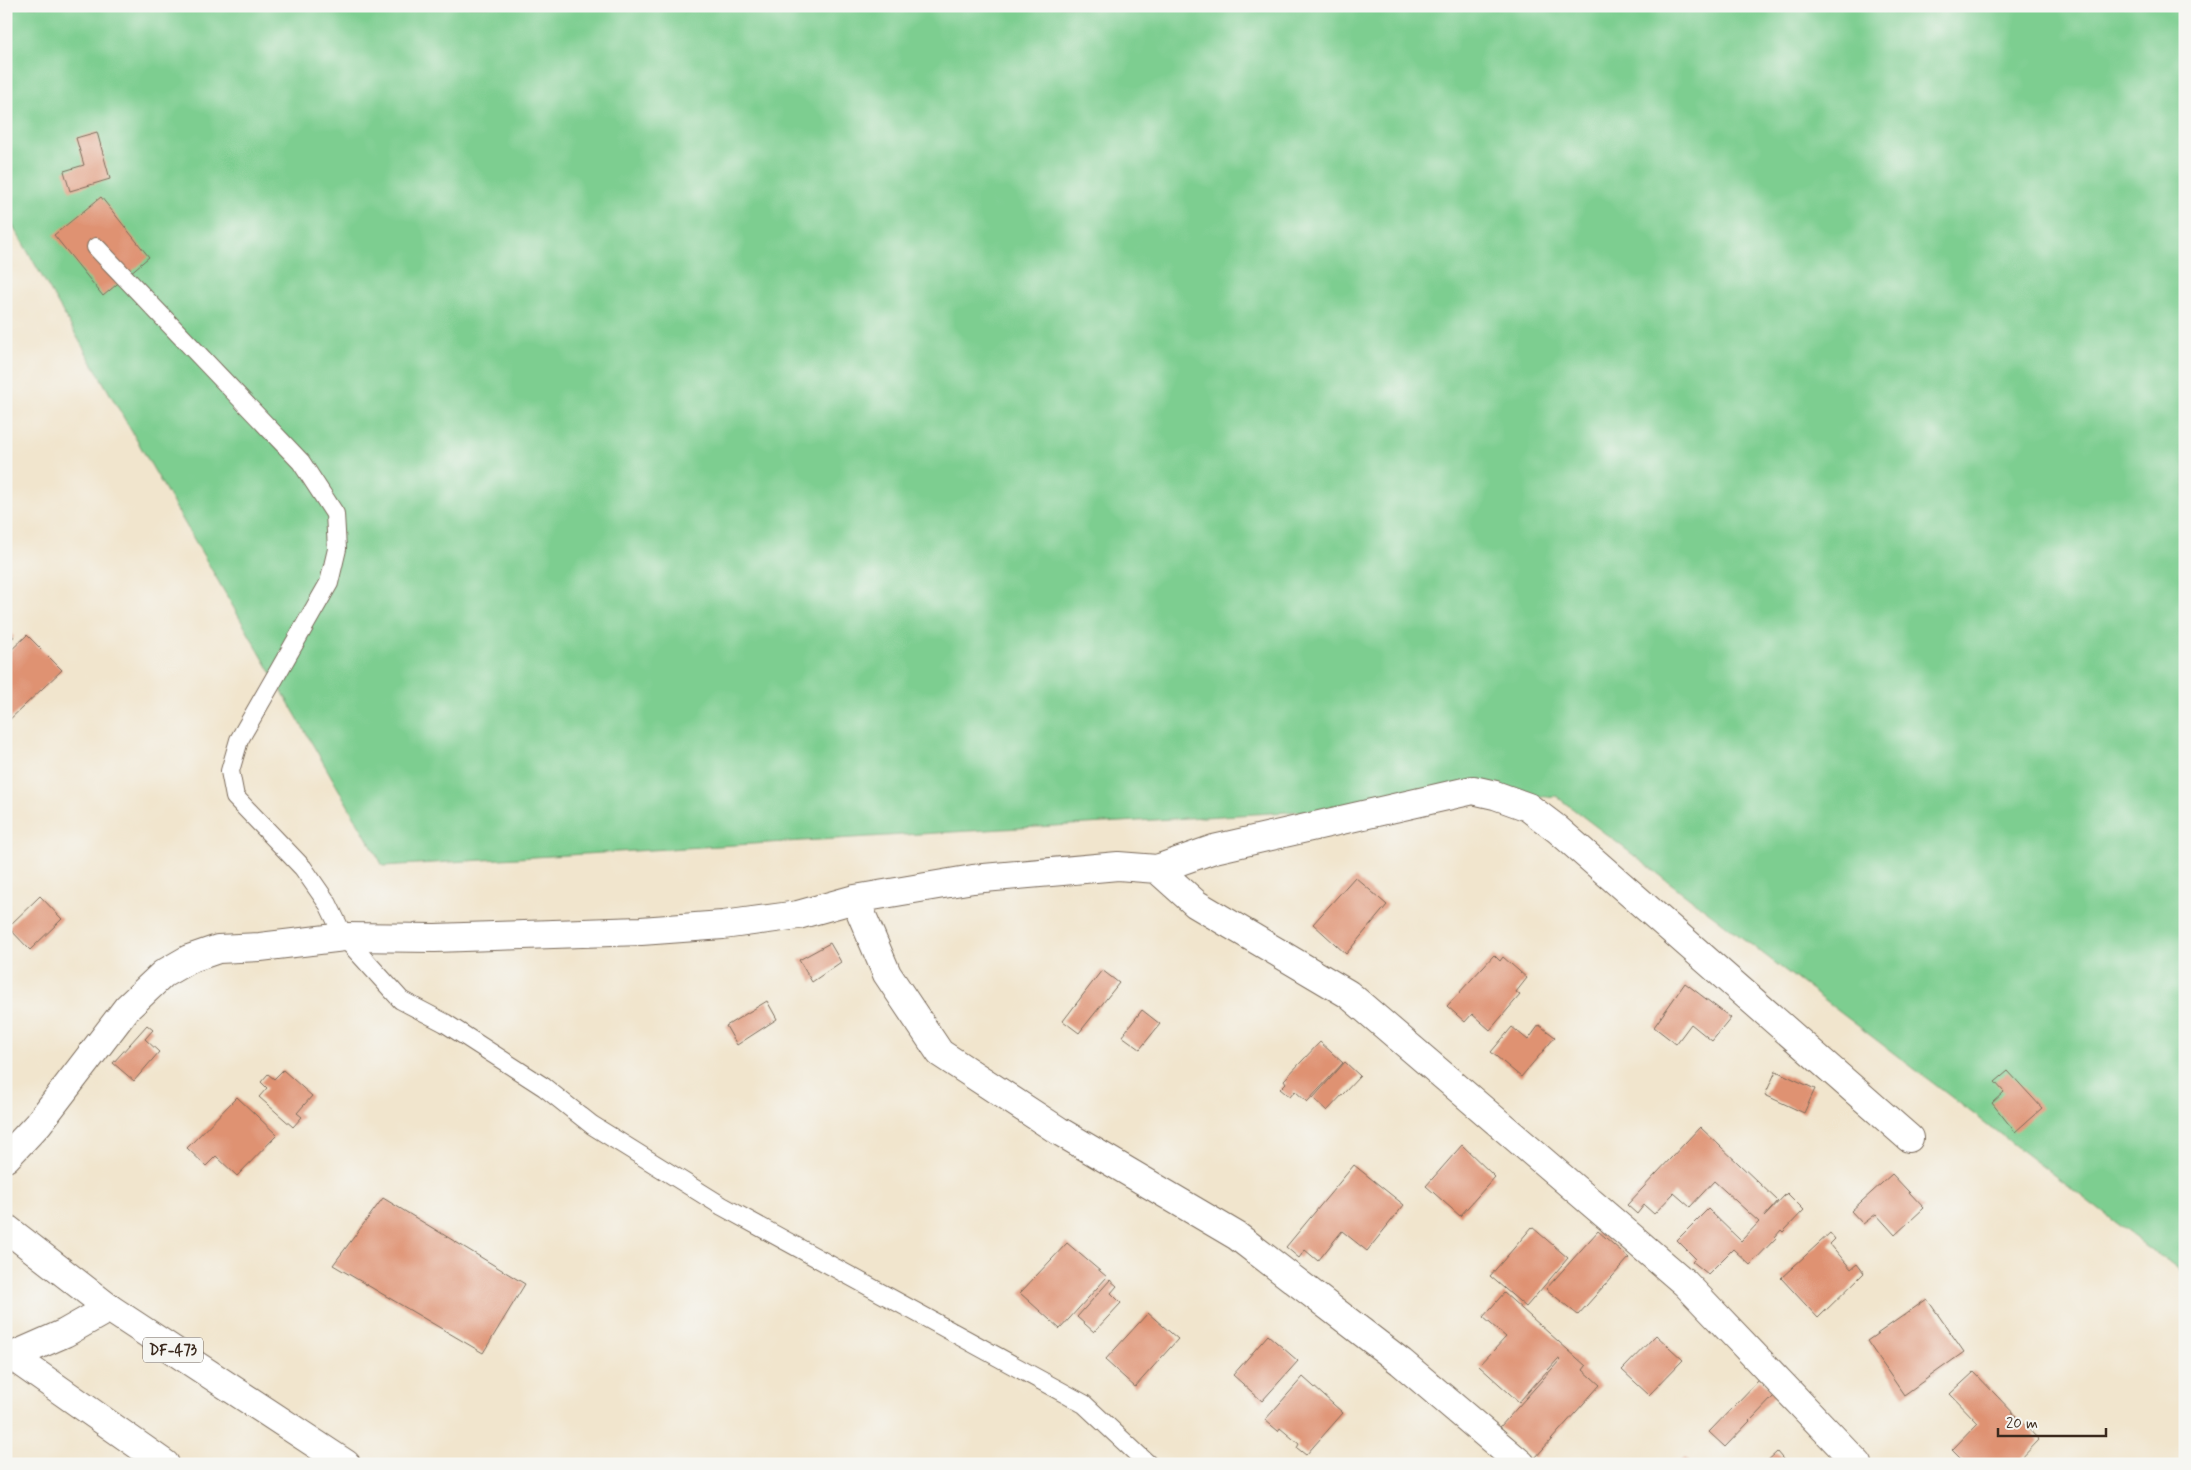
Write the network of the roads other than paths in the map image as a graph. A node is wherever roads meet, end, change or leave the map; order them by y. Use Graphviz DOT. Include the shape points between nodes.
graph roads {
  1 [pos="96,247"];
  2 [pos="1157,869"];
  3 [pos="855,899"];
  4 [pos="344,937"];
  5 [pos="1909,1138"];
  6 [pos="6,1158"];
  7 [pos="6,1228"];
  8 [pos="108,1308"];
  9 [pos="9,1358"];
  10 [pos="166,1464"];
  11 [pos="346,1464"];
  12 [pos="1148,1464"];
  13 [pos="1521,1464"];
  14 [pos="1858,1464"];
  1 -- 4 [label="lane" via="301,462 335,514 338,549 330,583 239,740 230,771 235,797 303,868 328,904"];
  2 -- 3 [label="street" via="1118,866 1039,872"];
  2 -- 5 [label="street" via="1214,850 1473,790 1496,794 1528,807 1557,829"];
  2 -- 14 [label="street" via="1196,904 1348,994 1685,1283"];
  3 -- 4 [label="street" via="798,915 723,925 435,938"];
  3 -- 13 [label="street" via="887,974 940,1053 1059,1132 1237,1236 1401,1362"];
  4 -- 6 [label="street" via="218,949 189,959 163,974 127,1008 38,1124"];
  4 -- 12 [label="lane" via="401,1000 445,1023 544,1087 592,1125 722,1206 1084,1404"];
  7 -- 8 [label="street, DF-473"];
  8 -- 9 [label="street" via="65,1333"];
  8 -- 11 [label="street, DF-473"];
  9 -- 10 [label="street"];
}
